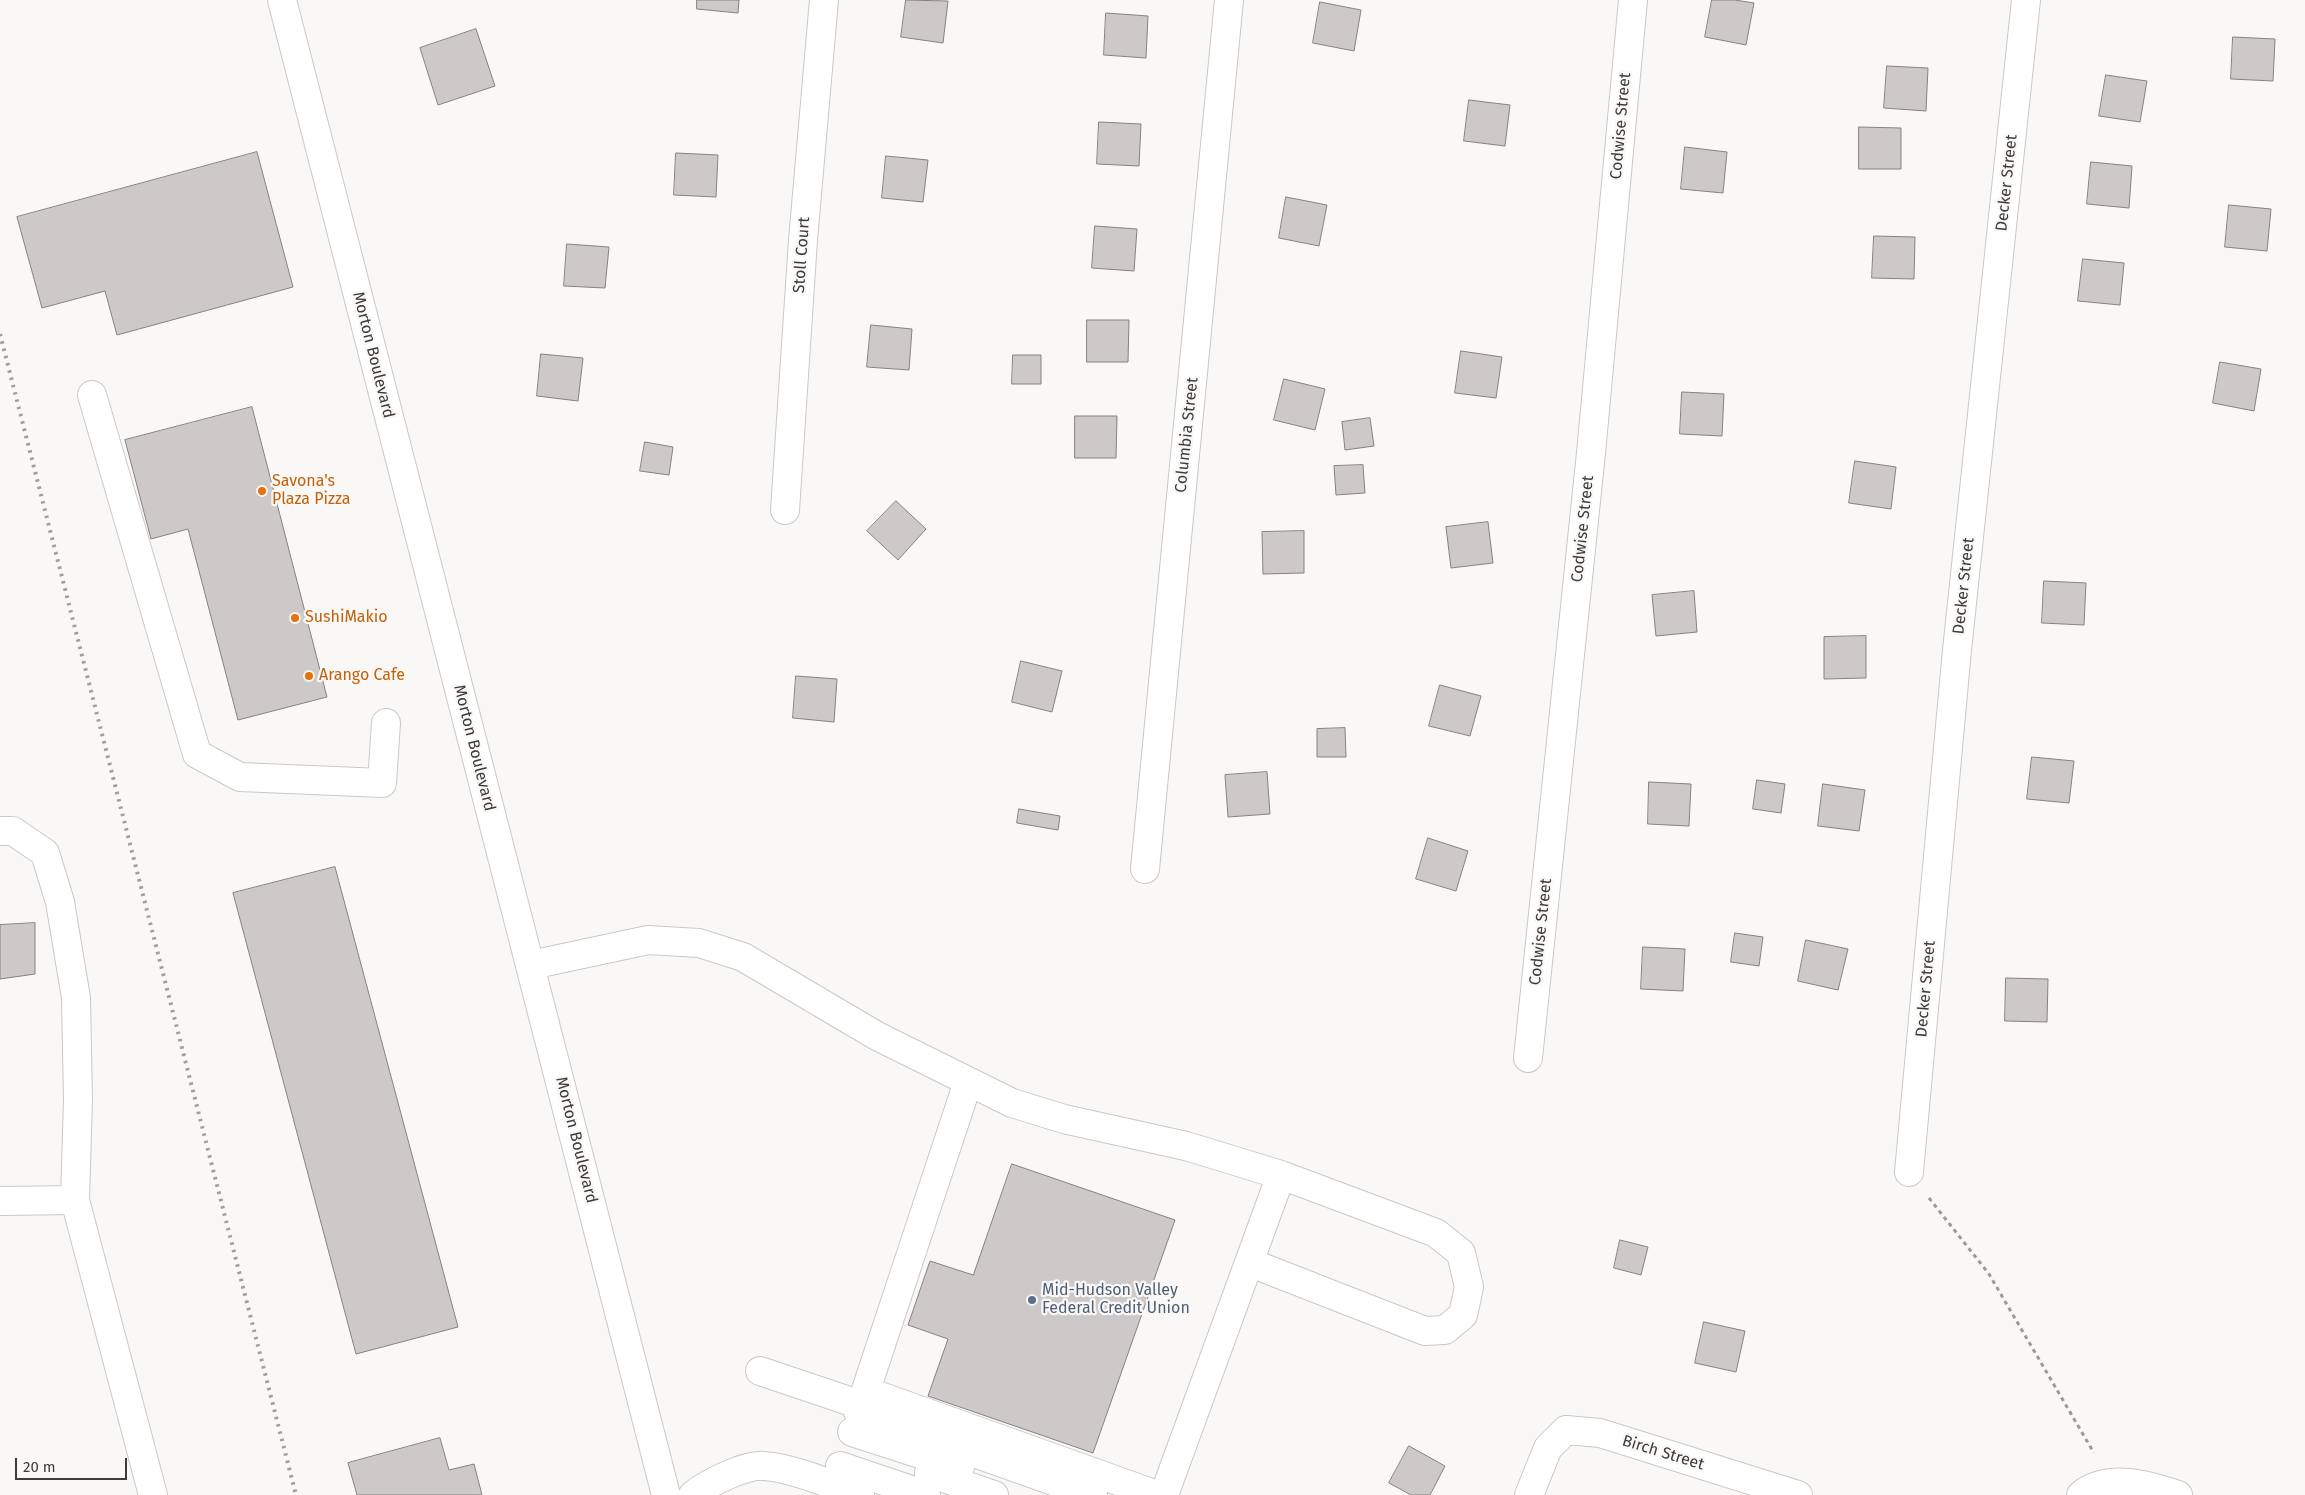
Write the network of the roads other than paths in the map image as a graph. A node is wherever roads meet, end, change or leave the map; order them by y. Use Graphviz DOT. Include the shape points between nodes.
graph roads {
  1 [pos="282,0"];
  2 [pos="824,0"];
  3 [pos="1229,0"];
  4 [pos="1633,0"];
  5 [pos="2026,0"];
  6 [pos="92,395"];
  7 [pos="785,510"];
  8 [pos="386,722"];
  9 [pos="0,831"];
  10 [pos="1145,869"];
  11 [pos="531,965"];
  12 [pos="1528,1058"];
  13 [pos="968,1082"];
  14 [pos="1909,1172"];
  15 [pos="1281,1175"];
  16 [pos="75,1200"];
  17 [pos="0,1201"];
  18 [pos="1250,1263"];
  19 [pos="760,1371"];
  20 [pos="851,1434"];
  21 [pos="153,1495"];
  22 [pos="666,1495"];
  23 [pos="693,1495"];
  24 [pos="860,1495"];
  25 [pos="926,1495"];
  26 [pos="994,1495"];
  27 [pos="1045,1495"];
  28 [pos="1093,1495"];
  29 [pos="1157,1495"];
  30 [pos="1164,1495"];
  31 [pos="1529,1495"];
  32 [pos="1798,1495"];
  33 [pos="2081,1495"];
  34 [pos="2178,1495"];
  1 -- 11 [label="street, Morton Boulevard"];
  2 -- 7 [label="street, Stoll Court" via="802,240"];
  3 -- 10 [label="street, Columbia Street"];
  4 -- 12 [label="street, Codwise Street" via="1591,453"];
  5 -- 14 [label="street, Decker Street" via="1957,650"];
  6 -- 8 [label="street" via="197,754 240,777 382,783"];
  9 -- 16 [label="street" via="12,831 45,853 60,902 76,998 78,1100"];
  11 -- 13 [label="street" via="648,940 699,943 743,957 877,1036"];
  11 -- 22 [label="street, Morton Boulevard"];
  13 -- 15 [label="street" via="1012,1103 1064,1119 1186,1146"];
  13 -- 20 [label="street"];
  15 -- 18 [label="street"];
  15 -- 18 [label="street" via="1436,1233 1461,1253 1469,1287 1463,1315 1445,1330 1425,1331"];
  16 -- 17 [label="street"];
  16 -- 21 [label="street"];
  18 -- 30 [label="street"];
  19 -- 20 [label="street"];
  20 -- 23 [label="street" via="805,1476 762,1465 705,1485"];
  20 -- 24 [label="street"];
  20 -- 25 [label="street"];
  20 -- 26 [label="street"];
  20 -- 27 [label="street"];
  20 -- 28 [label="street"];
  20 -- 29 [label="street"];
  31 -- 32 [label="street, Birch Street" via="1548,1448 1566,1430 1600,1433"];
  33 -- 34 [label="street" via="2111,1482 2159,1488"];
}
